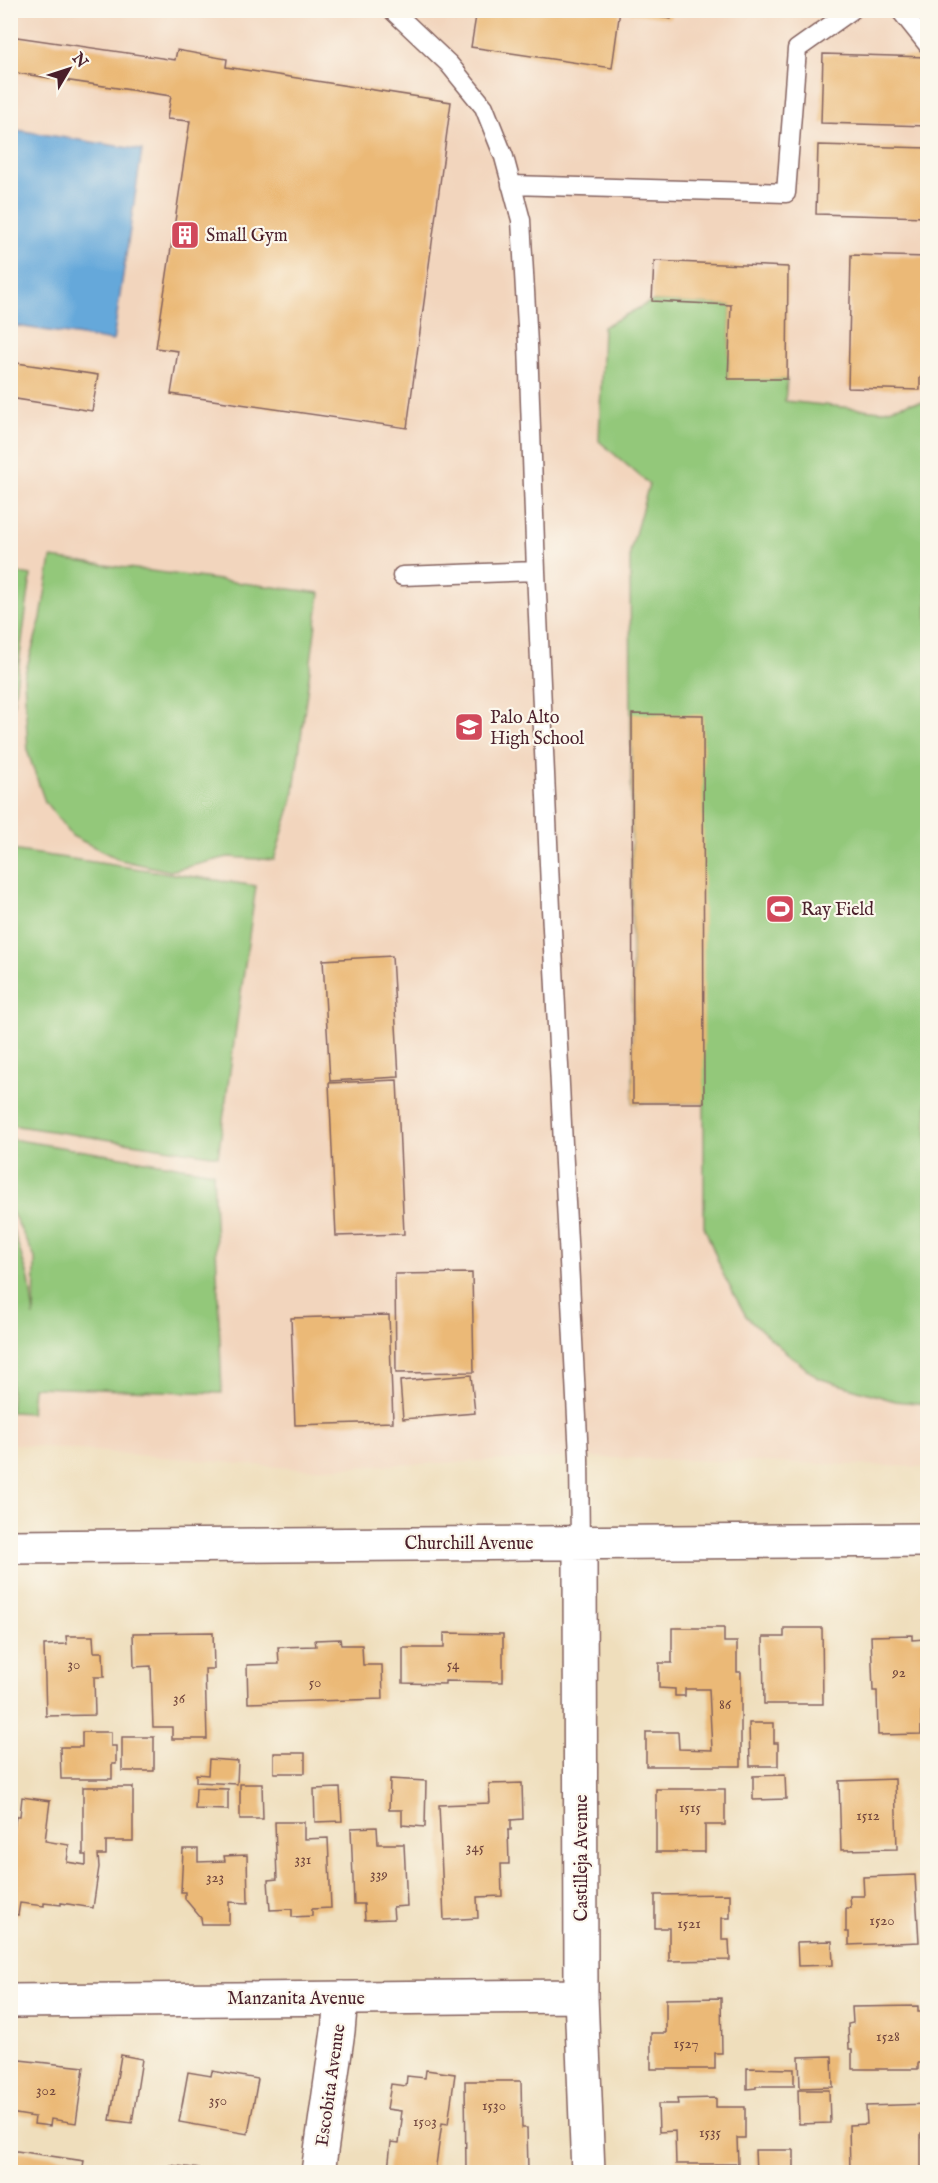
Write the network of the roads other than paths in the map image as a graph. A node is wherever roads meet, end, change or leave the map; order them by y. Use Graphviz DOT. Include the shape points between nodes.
graph roads {
  1 [pos="392,10"];
  2 [pos="852,10"];
  3 [pos="900,10"];
  4 [pos="927,45"];
  5 [pos="511,185"];
  6 [pos="536,571"];
  7 [pos="402,576"];
  8 [pos="927,1540"];
  9 [pos="580,1544"];
  10 [pos="10,1547"];
  11 [pos="581,1996"];
  12 [pos="341,1998"];
  13 [pos="10,2001"];
  14 [pos="318,2172"];
  15 [pos="588,2172"];
  1 -- 5 [label="lane" via="449,64 484,108"];
  2 -- 5 [label="lane" via="798,49 786,193"];
  3 -- 4 [label="lane"];
  5 -- 6 [label="lane" via="521,220"];
  6 -- 7 [label="lane"];
  6 -- 9 [label="lane" via="579,1446"];
  8 -- 9 [label="street, Churchill Avenue"];
  9 -- 10 [label="street, Churchill Avenue"];
  9 -- 11 [label="street, Castilleja Avenue"];
  11 -- 12 [label="street, Manzanita Avenue"];
  11 -- 15 [label="street, Castilleja Avenue"];
  12 -- 13 [label="street, Manzanita Avenue"];
  12 -- 14 [label="street, Escobita Avenue"];
}
